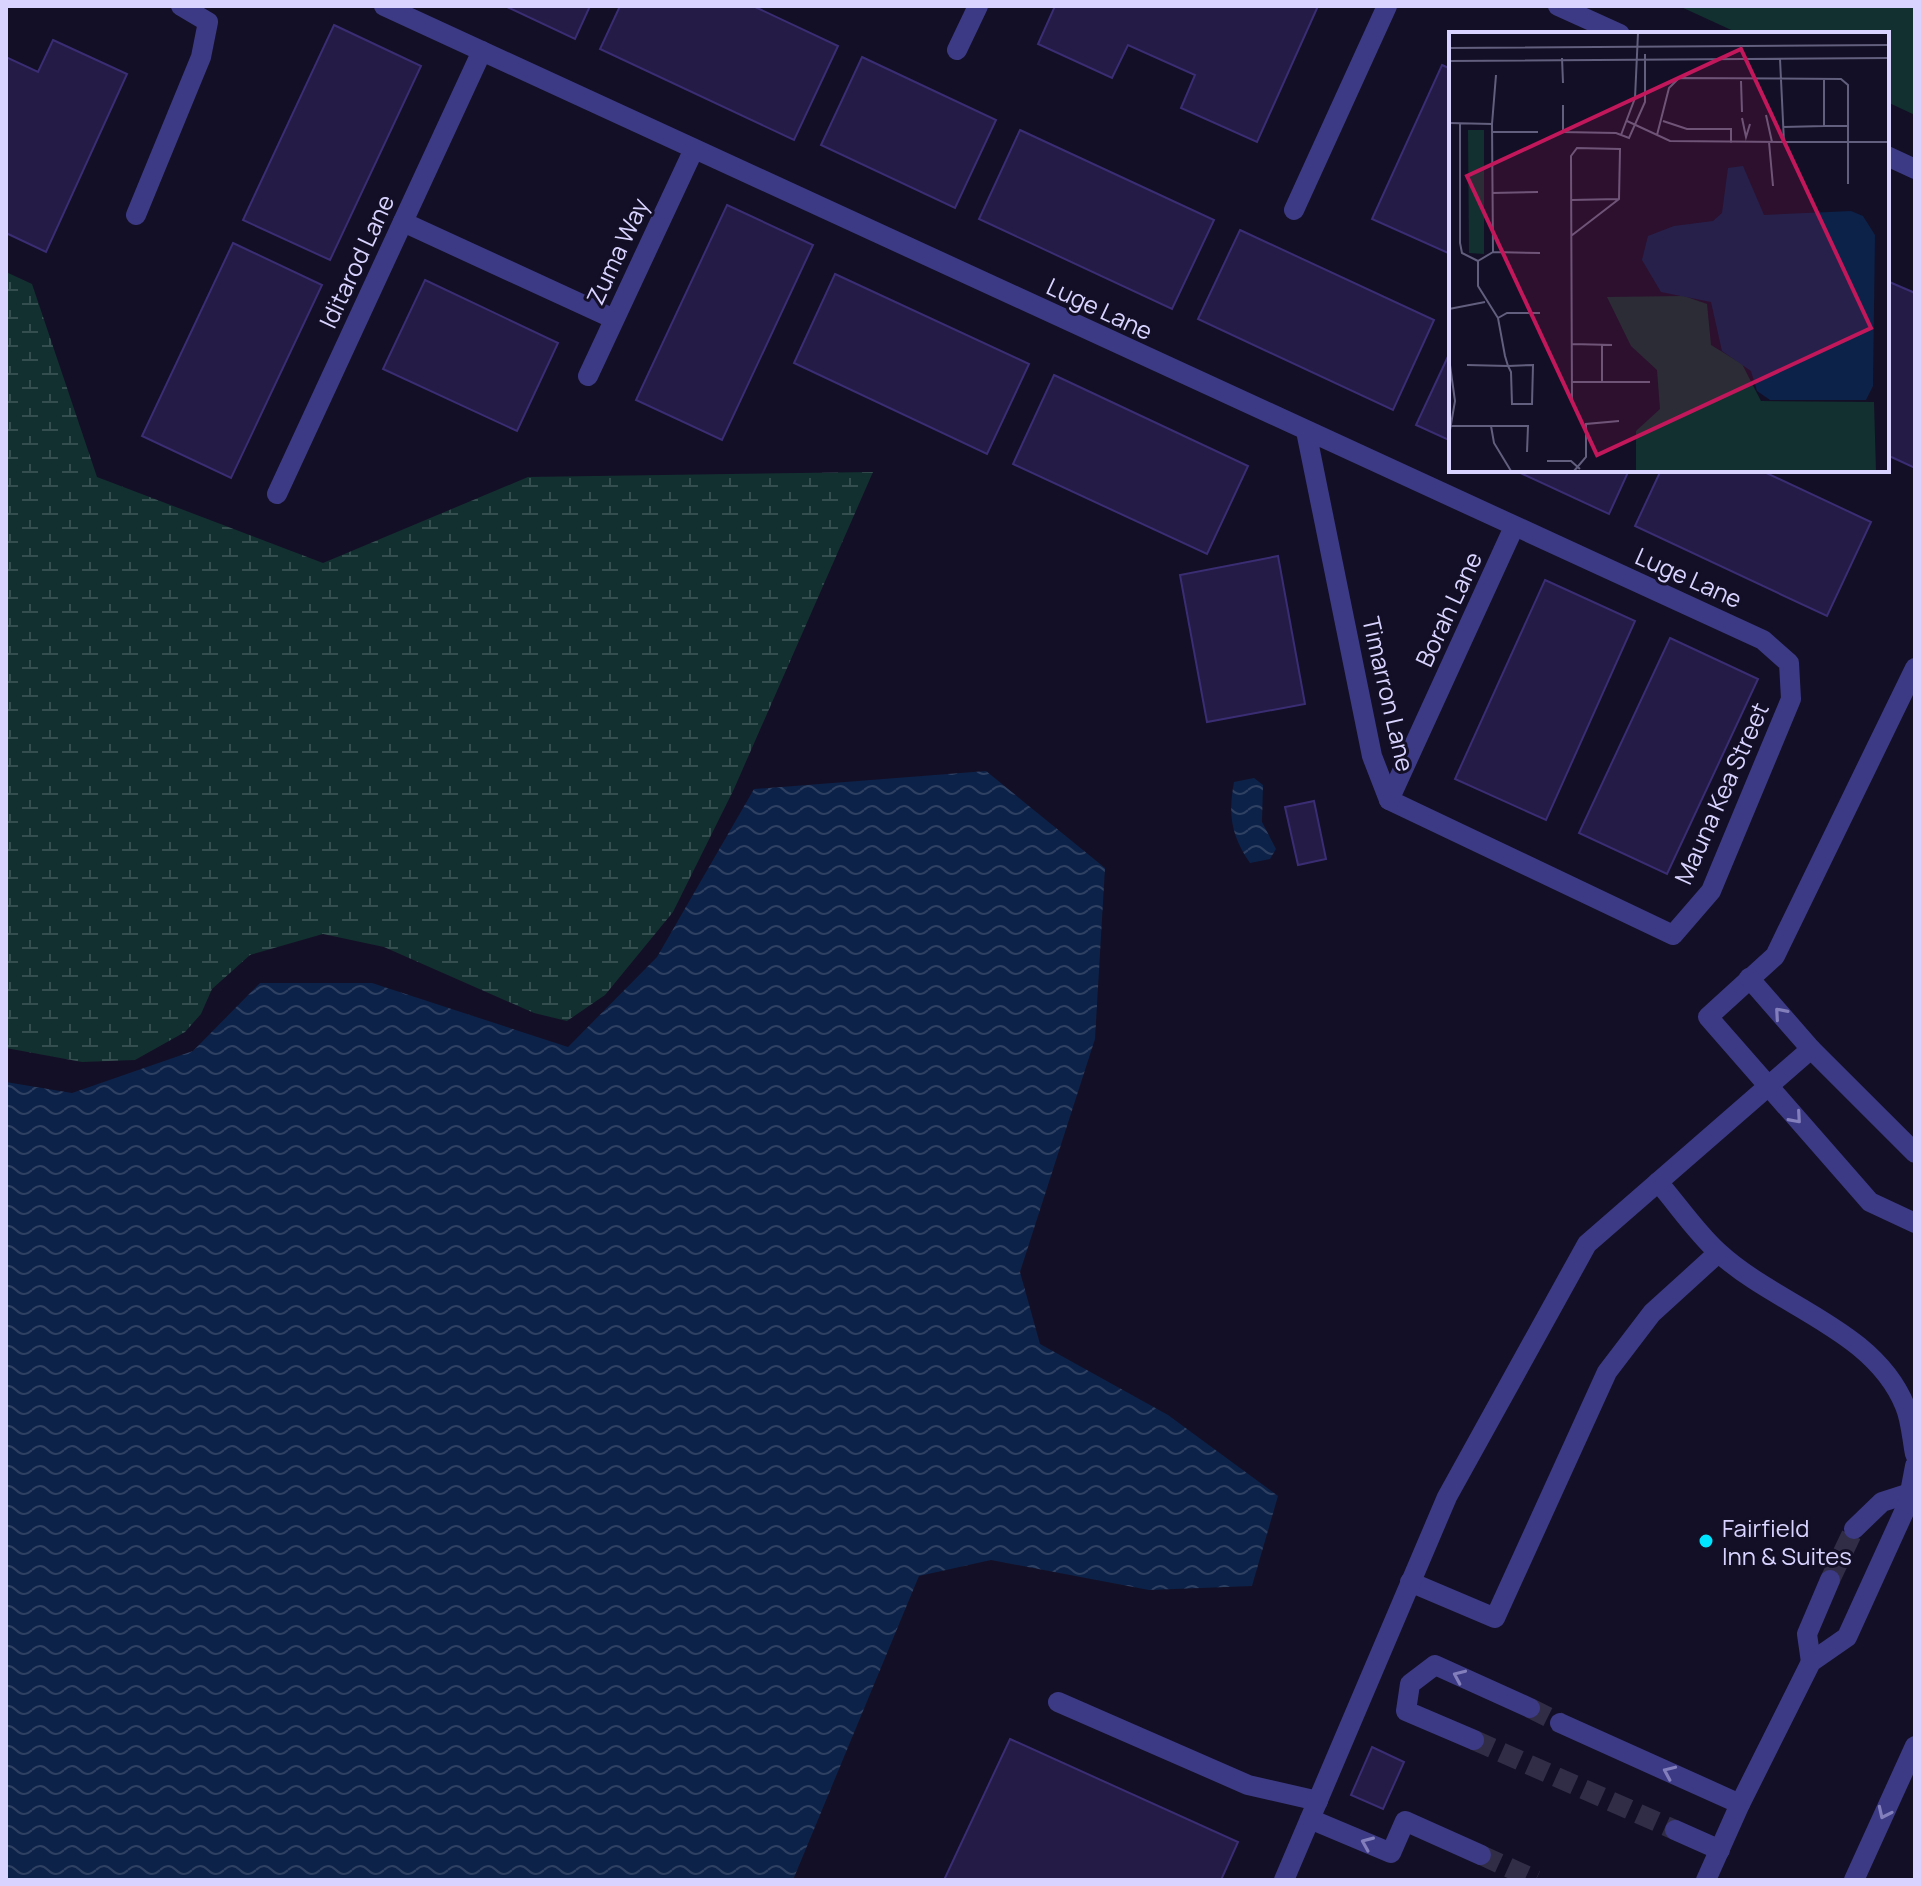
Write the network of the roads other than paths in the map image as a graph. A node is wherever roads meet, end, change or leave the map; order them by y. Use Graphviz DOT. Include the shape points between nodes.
graph roads {
  1 [pos="181,6"];
  2 [pos="384,6"];
  3 [pos="978,6"];
  4 [pos="1387,6"];
  5 [pos="1558,6"];
  6 [pos="1616,32"];
  7 [pos="957,50"];
  8 [pos="482,51"];
  9 [pos="694,149"];
  10 [pos="1889,157"];
  11 [pos="1915,169"];
  12 [pos="1294,210"];
  13 [pos="136,215"];
  14 [pos="403,222"];
  15 [pos="614,319"];
  16 [pos="588,376"];
  17 [pos="1306,431"];
  18 [pos="277,494"];
  19 [pos="1514,527"];
  20 [pos="1789,663"];
  21 [pos="1915,668"];
  22 [pos="1389,800"];
  23 [pos="1673,935"];
  24 [pos="1749,978"];
  25 [pos="1811,1049"];
  26 [pos="1769,1087"];
  27 [pos="1915,1153"];
  28 [pos="1658,1182"];
  29 [pos="1915,1223"];
  30 [pos="1718,1253"];
  31 [pos="1915,1454"];
  32 [pos="1915,1466"];
  33 [pos="1910,1493"];
  34 [pos="1854,1529"];
  35 [pos="1830,1580"];
  36 [pos="1410,1582"];
  37 [pos="1811,1662"];
  38 [pos="1058,1702"];
  39 [pos="1530,1708"];
  40 [pos="1560,1723"];
  41 [pos="1474,1740"];
  42 [pos="1915,1746"];
  43 [pos="1740,1804"];
  44 [pos="1314,1810"];
  45 [pos="1675,1830"];
  46 [pos="1720,1850"];
  47 [pos="1481,1855"];
  48 [pos="1284,1880"];
  49 [pos="1706,1880"];
  50 [pos="1854,1880"];
  1 -- 13 [label="street" via="208,22 201,57"];
  2 -- 8 [label="street, Luge Lane"];
  3 -- 7 [label="street"];
  4 -- 12 [label="street"];
  5 -- 6 [label="street"];
  8 -- 9 [label="street, Luge Lane"];
  8 -- 14 [label="street, Iditarod Lane"];
  9 -- 15 [label="street, Zuma Way"];
  9 -- 17 [label="street, Luge Lane"];
  10 -- 11 [label="street"];
  14 -- 15 [label="street"];
  14 -- 18 [label="street, Iditarod Lane"];
  15 -- 16 [label="street, Zuma Way"];
  17 -- 19 [label="street, Luge Lane"];
  17 -- 22 [label="street, Timarron Lane" via="1372,756"];
  19 -- 20 [label="street, Luge Lane" via="1763,640"];
  19 -- 22 [label="street, Borah Lane"];
  20 -- 23 [label="street, Mauna Kea Street" via="1791,699 1717,878"];
  21 -- 24 [label="street" via="1775,956"];
  22 -- 23 [label="street, Timarron Lane"];
  25 -- 24 [label="street, one-way"];
  24 -- 26 [label="street" via="1708,1017"];
  25 -- 26 [label="street"];
  25 -- 27 [label="street"];
  26 -- 28 [label="street"];
  26 -- 29 [label="street, one-way" via="1870,1202"];
  28 -- 30 [label="street"];
  28 -- 36 [label="street" via="1587,1244 1447,1497"];
  30 -- 31 [label="street" via="1865,1350 1890,1376 1907,1408"];
  30 -- 36 [label="street" via="1652,1313 1607,1372 1495,1618"];
  32 -- 33 [label="street"];
  33 -- 34 [label="street" via="1882,1502"];
  33 -- 37 [label="street" via="1847,1637"];
  35 -- 37 [label="street" via="1807,1634"];
  36 -- 44 [label="street"];
  37 -- 43 [label="street"];
  38 -- 44 [label="street"];
  39 -- 41 [label="street, one-way" via="1435,1665 1410,1684 1406,1711"];
  43 -- 40 [label="street, one-way"];
  42 -- 50 [label="street, one-way"];
  43 -- 46 [label="street"];
  47 -- 44 [label="street, one-way" via="1405,1821 1391,1853"];
  44 -- 48 [label="street"];
  45 -- 46 [label="street"];
  46 -- 49 [label="street"];
}
